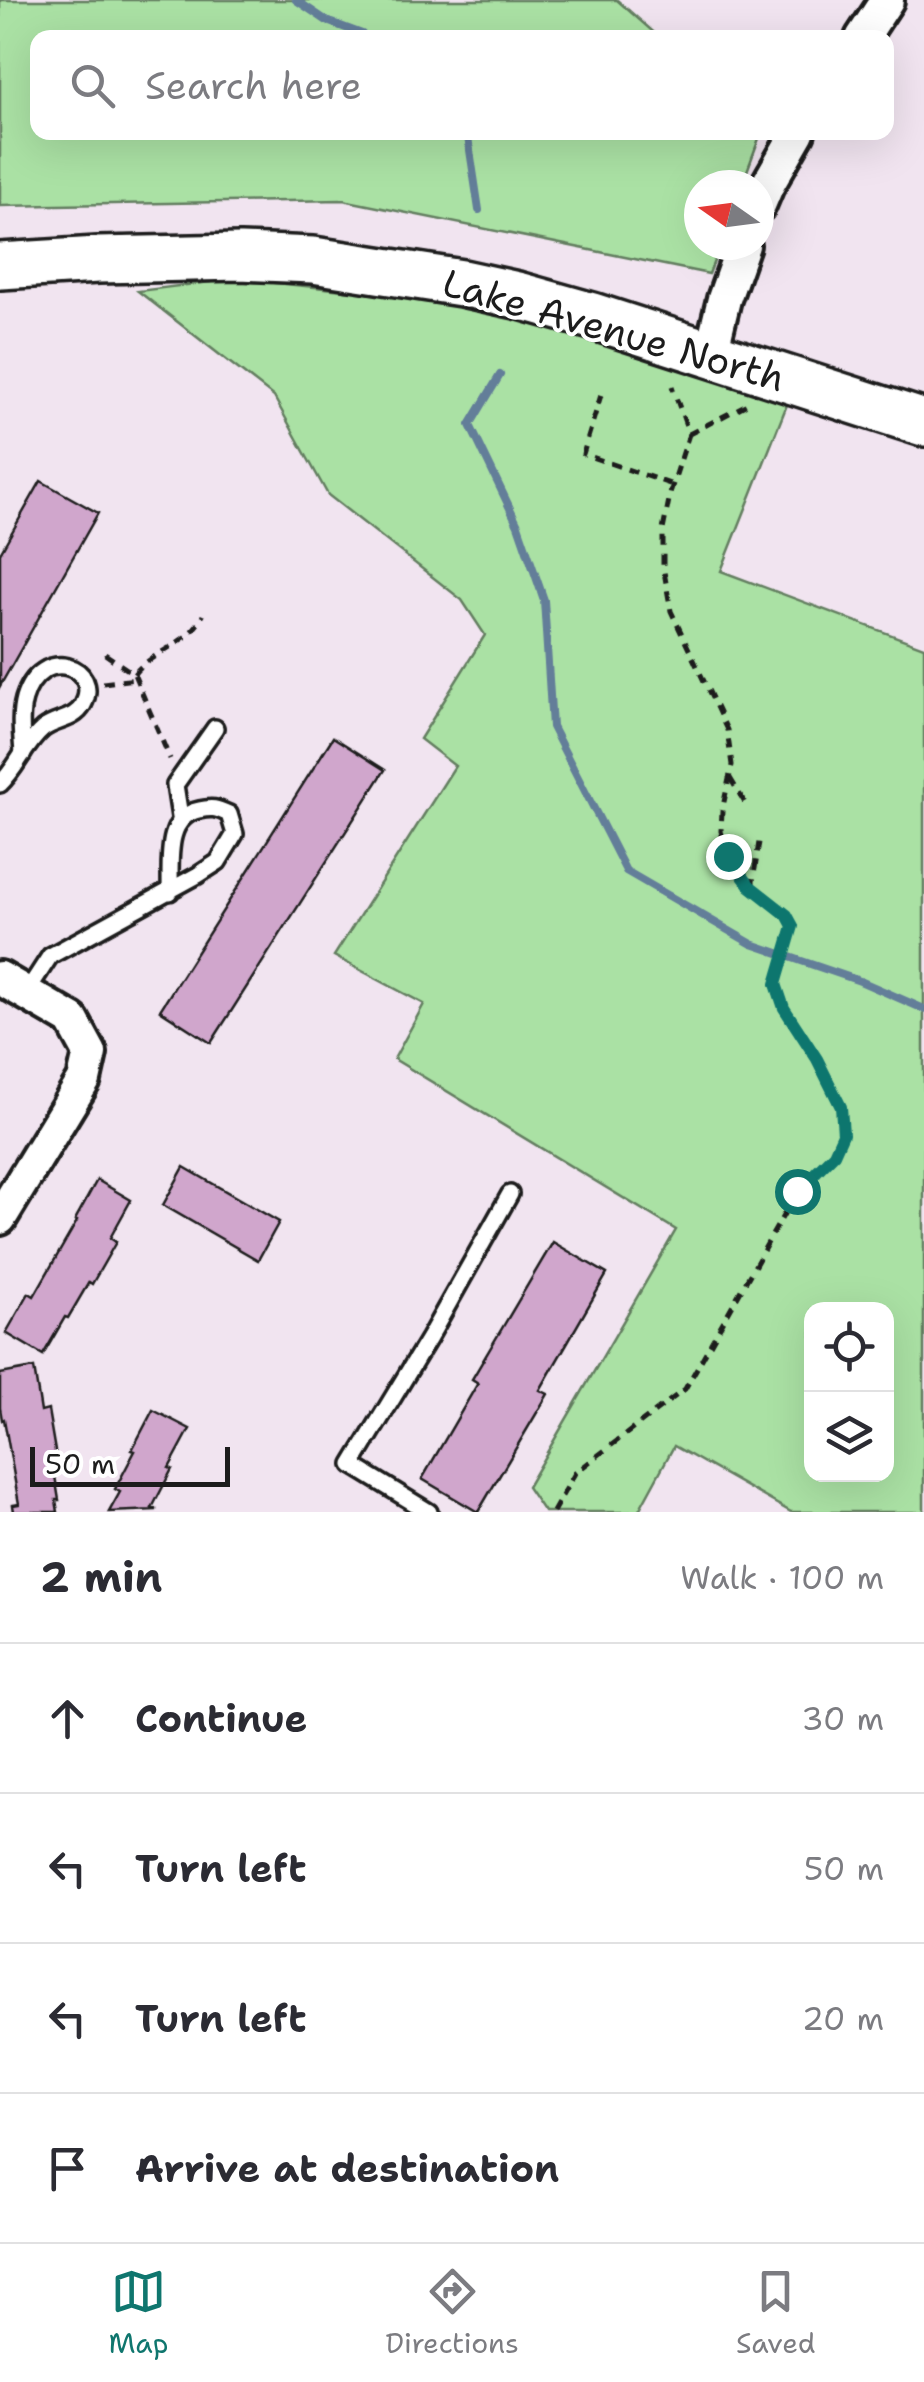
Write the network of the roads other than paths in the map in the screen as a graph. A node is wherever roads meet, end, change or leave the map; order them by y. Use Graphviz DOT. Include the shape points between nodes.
graph roads {
  1 [pos="887,0"];
  2 [pos="867,30"];
  3 [pos="793,140"];
  4 [pos="774,174"];
  5 [pos="738,260"];
  6 [pos="0,266"];
  7 [pos="711,353"];
  8 [pos="924,424"];
  9 [pos="215,728"];
  10 [pos="23,754"];
  11 [pos="0,784"];
  12 [pos="180,817"];
  13 [pos="170,892"];
  14 [pos="13,985"];
  15 [pos="510,1194"];
  16 [pos="0,1218"];
  17 [pos="429,1512"];
  1 -- 2 [label="street"];
  3 -- 4 [label="street"];
  5 -- 7 [label="street"];
  6 -- 7 [label="street, Lake Avenue North" via="313,260 517,295"];
  7 -- 8 [label="street, Lake Avenue North"];
  9 -- 12 [label="lane" via="175,785"];
  10 -- 10 [label="lane" via="41,731 78,712 85,684 72,668 52,665 24,696"];
  10 -- 11 [label="lane"];
  12 -- 13 [label="lane"];
  12 -- 13 [label="lane" via="214,807 228,814 234,834 218,862"];
  13 -- 14 [label="lane" via="50,956"];
  14 -- 16 [label="street" via="72,1020 90,1054 84,1080"];
  15 -- 17 [label="lane" via="352,1464"];
}
